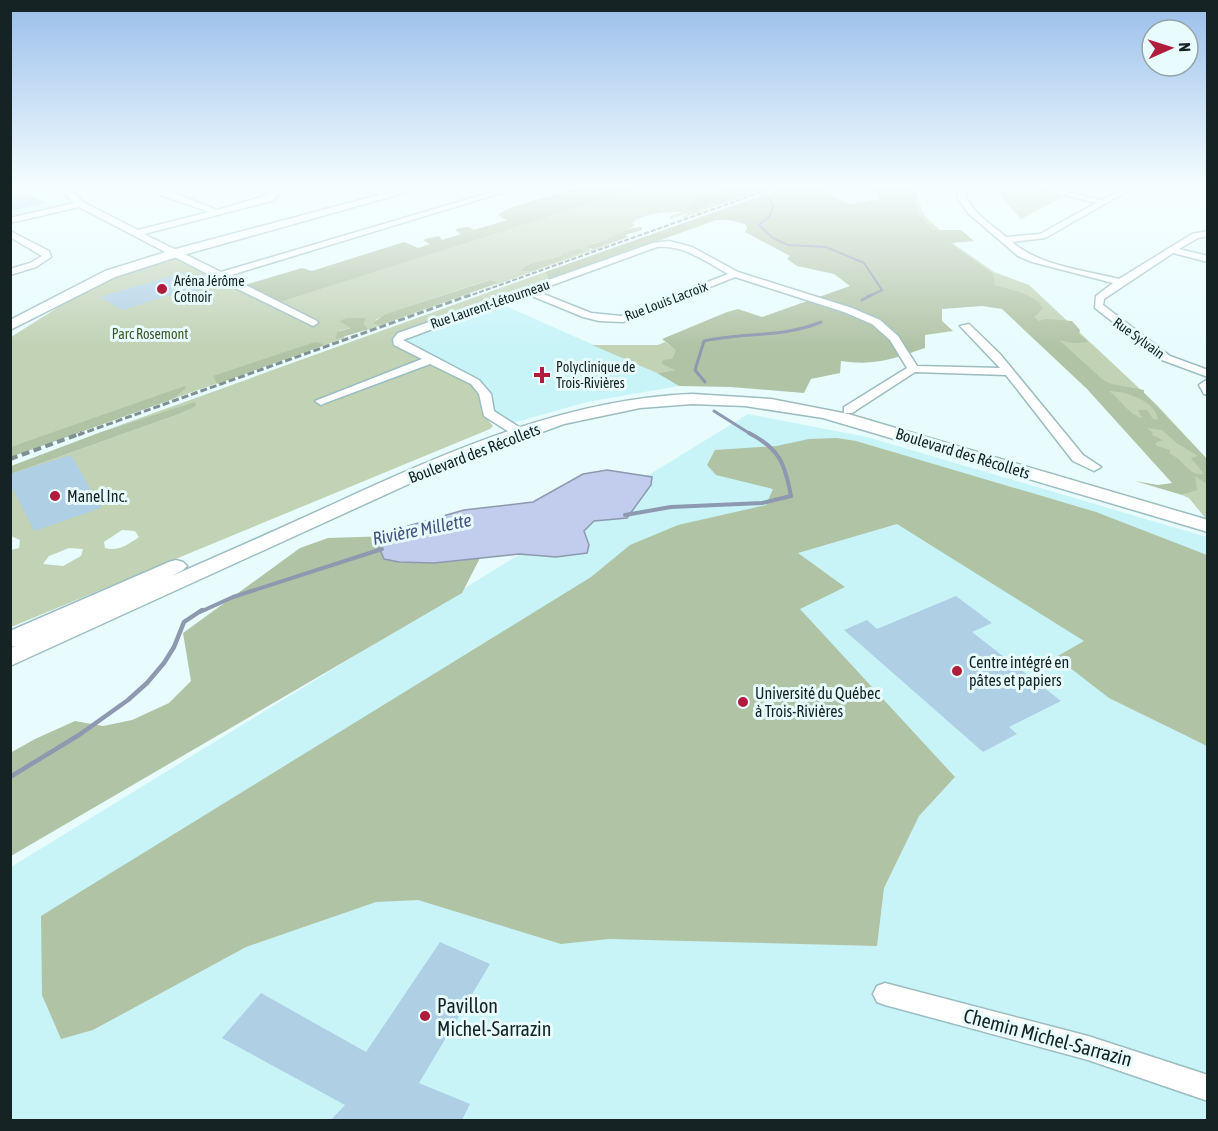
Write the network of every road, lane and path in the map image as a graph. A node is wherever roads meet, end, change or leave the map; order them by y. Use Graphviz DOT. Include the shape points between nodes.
graph roads {
  1 [pos="26,242"];
  2 [pos="154,242"];
  3 [pos="218,242"];
  4 [pos="333,242"];
  5 [pos="1005,242"];
  6 [pos="1185,242"];
  7 [pos="1171,250"];
  8 [pos="176,253"];
  9 [pos="1208,259"];
  10 [pos="10,272"];
  11 [pos="735,274"];
  12 [pos="218,276"];
  13 [pos="1120,282"];
  14 [pos="529,291"];
  15 [pos="313,323"];
  16 [pos="10,326"];
  17 [pos="965,326"];
  18 [pos="434,362"];
  19 [pos="913,369"];
  20 [pos="1008,372"];
  21 [pos="1208,374"];
  22 [pos="1208,381"];
  23 [pos="1208,392"];
  24 [pos="321,402"];
  25 [pos="848,410"];
  26 [pos="512,429"];
  27 [pos="1094,467"];
  28 [pos="1208,515"];
  29 [pos="1208,526"];
  30 [pos="10,640"];
  31 [pos="10,658"];
  32 [pos="885,994"];
  33 [pos="1208,1088"];
  1 -- 10 [label="street" via="47,257"];
  2 -- 8 [label="street"];
  3 -- 8 [label="main road"];
  4 -- 12 [label="street"];
  5 -- 13 [label="street" via="1035,260"];
  6 -- 7 [label="street, Rue Sylvain"];
  7 -- 9 [label="street"];
  7 -- 13 [label="street, Rue Sylvain"];
  8 -- 12 [label="street"];
  8 -- 16 [label="main road" via="110,274"];
  11 -- 14 [label="street, Rue Louis Lacroix" via="610,321"];
  11 -- 14 [label="street, Rue Laurent-Létourneau" via="689,249 656,245"];
  11 -- 19 [label="street, Rue Laurent-Létourneau" via="876,322 894,338"];
  12 -- 15 [label="street"];
  13 -- 21 [label="street, Rue Sylvain" via="1099,298 1098,306 1166,358"];
  14 -- 18 [label="street, Rue Laurent-Létourneau" via="398,339"];
  17 -- 20 [label="street"];
  18 -- 24 [label="street"];
  18 -- 26 [label="street, Rue Laurent-Létourneau" via="475,382 486,394 488,413"];
  19 -- 20 [label="street"];
  19 -- 25 [label="street"];
  20 -- 27 [label="street" via="1078,458"];
  22 -- 23 [label="street"];
  25 -- 26 [label="main road, Boulevard des Récollets" via="800,399 746,394 648,392 587,402"];
  25 -- 28 [label="main road, Boulevard des Récollets"];
  26 -- 29 [label="main road, Boulevard des Récollets" via="643,402 724,400 796,407 848,418"];
  26 -- 30 [label="main road, Boulevard des Récollets"];
  26 -- 31 [label="main road, Boulevard des Récollets"];
  32 -- 33 [label="street, Chemin Michel-Sarrazin" via="1075,1042"];
}
